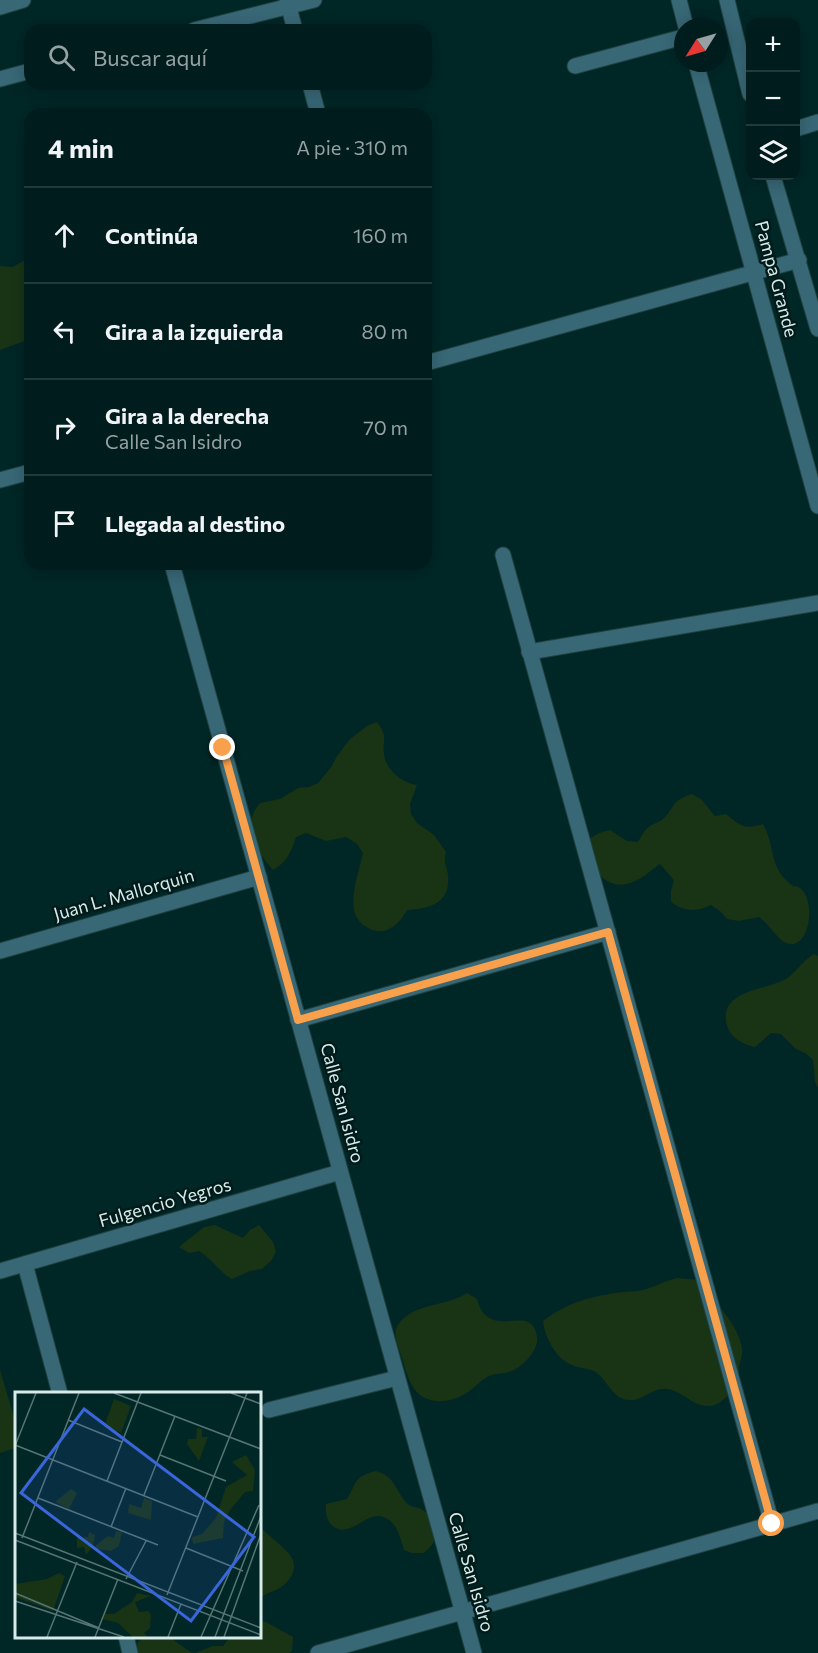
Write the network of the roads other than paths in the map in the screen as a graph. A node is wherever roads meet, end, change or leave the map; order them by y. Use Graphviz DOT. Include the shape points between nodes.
graph roads {
  1 [pos="23,0"];
  2 [pos="314,0"];
  3 [pos="679,0"];
  4 [pos="727,0"];
  5 [pos="288,3"];
  6 [pos="0,7"];
  7 [pos="684,18"];
  8 [pos="215,24"];
  9 [pos="293,24"];
  10 [pos="674,39"];
  11 [pos="575,66"];
  12 [pos="698,72"];
  13 [pos="24,73"];
  14 [pos="746,78"];
  15 [pos="0,79"];
  16 [pos="312,90"];
  17 [pos="316,108"];
  18 [pos="818,122"];
  19 [pos="800,127"];
  20 [pos="774,180"];
  21 [pos="799,260"];
  22 [pos="754,272"];
  23 [pos="818,329"];
  24 [pos="432,361"];
  25 [pos="24,474"];
  26 [pos="0,480"];
  27 [pos="818,506"];
  28 [pos="503,555"];
  29 [pos="174,570"];
  30 [pos="818,603"];
  31 [pos="529,652"];
  32 [pos="258,877"];
  33 [pos="608,932"];
  34 [pos="0,951"];
  35 [pos="298,1020"];
  36 [pos="340,1172"];
  37 [pos="25,1264"];
  38 [pos="0,1271"];
  39 [pos="397,1378"];
  40 [pos="59,1392"];
  41 [pos="269,1410"];
  42 [pos="818,1511"];
  43 [pos="772,1524"];
  44 [pos="462,1612"];
  45 [pos="126,1638"];
  46 [pos="130,1653"];
  47 [pos="318,1653"];
  48 [pos="474,1653"];
  1 -- 6 [label="street"];
  2 -- 5 [label="street"];
  3 -- 7 [label="street"];
  4 -- 14 [label="street"];
  5 -- 8 [label="street"];
  5 -- 9 [label="street"];
  10 -- 11 [label="street"];
  12 -- 22 [label="street, Pampa Grande"];
  13 -- 15 [label="street"];
  16 -- 17 [label="street"];
  18 -- 19 [label="street"];
  20 -- 21 [label="street, Pampa Grande"];
  21 -- 22 [label="street"];
  21 -- 23 [label="street, Pampa Grande"];
  22 -- 24 [label="street"];
  22 -- 27 [label="street, Pampa Grande"];
  25 -- 26 [label="street"];
  28 -- 31 [label="street"];
  29 -- 32 [label="street, Calle San Isidro"];
  30 -- 31 [label="street"];
  31 -- 33 [label="street"];
  32 -- 34 [label="street, Juan L. Mallorquin"];
  32 -- 35 [label="street, Calle San Isidro"];
  33 -- 35 [label="street"];
  33 -- 43 [label="street"];
  35 -- 36 [label="street, Calle San Isidro"];
  36 -- 37 [label="street, Fulgencio Yegros"];
  36 -- 39 [label="street, Calle San Isidro"];
  37 -- 38 [label="street, Fulgencio Yegros"];
  37 -- 40 [label="street"];
  39 -- 41 [label="street"];
  39 -- 44 [label="street, Calle San Isidro"];
  42 -- 43 [label="street"];
  43 -- 44 [label="street"];
  44 -- 47 [label="street"];
  44 -- 48 [label="street, Calle San Isidro"];
  45 -- 46 [label="street"];
}
